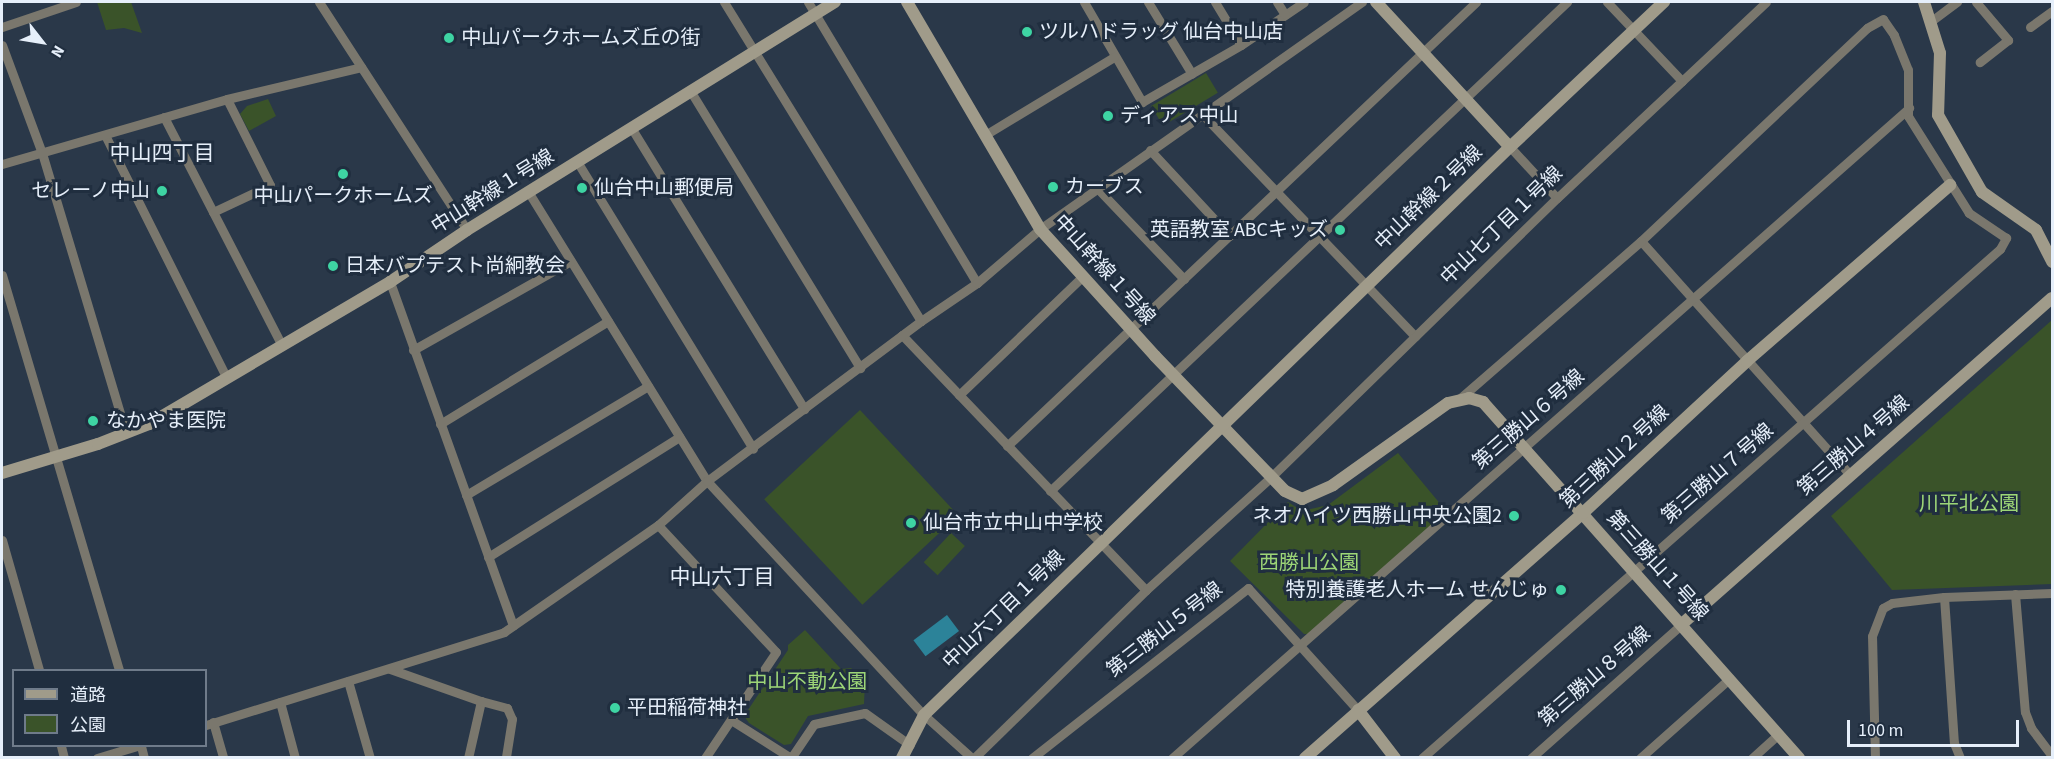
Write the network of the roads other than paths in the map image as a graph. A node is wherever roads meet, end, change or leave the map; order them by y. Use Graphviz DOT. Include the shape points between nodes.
graph roads {
  1 [pos="76,2"];
  2 [pos="319,2"];
  3 [pos="724,2"];
  4 [pos="808,2"];
  5 [pos="835,2"];
  6 [pos="907,2"];
  7 [pos="1084,2"];
  8 [pos="1148,2"];
  9 [pos="1215,2"];
  10 [pos="1276,2"];
  11 [pos="1304,2"];
  12 [pos="1362,2"];
  13 [pos="1376,2"];
  14 [pos="1476,2"];
  15 [pos="1567,2"];
  16 [pos="1607,2"];
  17 [pos="1664,2"];
  18 [pos="1766,2"];
  19 [pos="1924,2"];
  20 [pos="1957,2"];
  21 [pos="1976,2"];
  22 [pos="2052,11"];
  23 [pos="816,14"];
  24 [pos="1285,15"];
  25 [pos="1930,21"];
  26 [pos="2,27"];
  27 [pos="2030,27"];
  28 [pos="1633,29"];
  29 [pos="2,45"];
  30 [pos="1241,45"];
  31 [pos="755,51"];
  32 [pos="1423,52"];
  33 [pos="1114,57"];
  34 [pos="1980,62"];
  35 [pos="361,67"];
  36 [pos="1192,74"];
  37 [pos="1682,81"];
  38 [pos="691,92"];
  39 [pos="1464,97"];
  40 [pos="227,99"];
  41 [pos="1909,108"];
  42 [pos="1202,114"];
  43 [pos="164,117"];
  44 [pos="632,129"];
  45 [pos="105,135"];
  46 [pos="985,135"];
  47 [pos="1510,147"];
  48 [pos="1150,150"];
  49 [pos="42,153"];
  50 [pos="578,163"];
  51 [pos="2,165"];
  52 [pos="1950,185"];
  53 [pos="1097,188"];
  54 [pos="1277,191"];
  55 [pos="529,193"];
  56 [pos="1557,198"];
  57 [pos="213,212"];
  58 [pos="1040,229"];
  59 [pos="467,230"];
  60 [pos="1320,235"];
  61 [pos="1230,236"];
  62 [pos="1641,241"];
  63 [pos="571,261"];
  64 [pos="2052,262"];
  65 [pos="2,275"];
  66 [pos="1082,277"];
  67 [pos="1184,279"];
  68 [pos="390,282"];
  69 [pos="976,283"];
  70 [pos="1367,286"];
  71 [pos="2052,298"];
  72 [pos="1691,300"];
  73 [pos="608,321"];
  74 [pos="921,321"];
  75 [pos="1131,329"];
  76 [pos="902,335"];
  77 [pos="1415,336"];
  78 [pos="281,344"];
  79 [pos="413,350"];
  80 [pos="1748,361"];
  81 [pos="860,368"];
  82 [pos="1173,375"];
  83 [pos="226,377"];
  84 [pos="648,386"];
  85 [pos="959,395"];
  86 [pos="1458,400"];
  87 [pos="804,409"];
  88 [pos="1804,423"];
  89 [pos="440,424"];
  90 [pos="1224,426"];
  91 [pos="126,433"];
  92 [pos="679,437"];
  93 [pos="1007,446"];
  94 [pos="753,448"];
  95 [pos="1524,448"];
  96 [pos="55,457"];
  97 [pos="2,473"];
  98 [pos="1850,475"];
  99 [pos="1272,476"];
  100 [pos="707,482"];
  101 [pos="1050,491"];
  102 [pos="466,495"];
  103 [pos="1583,513"];
  104 [pos="658,525"];
  105 [pos="2,540"];
  106 [pos="1100,544"];
  107 [pos="488,557"];
  108 [pos="1635,570"];
  109 [pos="1146,590"];
  110 [pos="2052,593"];
  111 [pos="2015,594"];
  112 [pos="1944,597"];
  113 [pos="1682,624"];
  114 [pos="513,626"];
  115 [pos="1301,645"];
  116 [pos="39,669"];
  117 [pos="119,669"];
  118 [pos="390,669"];
  119 [pos="1730,678"];
  120 [pos="348,681"];
  121 [pos="481,701"];
  122 [pos="280,702"];
  123 [pos="1358,710"];
  124 [pos="924,715"];
  125 [pos="731,720"];
  126 [pos="209,723"];
  127 [pos="1779,734"];
  128 [pos="910,745"];
  129 [pos="136,747"];
  130 [pos="2052,756"];
  131 [pos="97,758"];
  132 [pos="223,758"];
  133 [pos="295,758"];
  134 [pos="370,758"];
  135 [pos="468,758"];
  136 [pos="506,758"];
  137 [pos="705,758"];
  138 [pos="791,758"];
  139 [pos="902,758"];
  140 [pos="973,758"];
  141 [pos="1032,758"];
  142 [pos="1172,758"];
  143 [pos="1305,758"];
  144 [pos="1395,758"];
  145 [pos="1422,758"];
  146 [pos="1531,758"];
  147 [pos="1640,758"];
  148 [pos="1752,758"];
  149 [pos="1799,758"];
  150 [pos="1875,758"];
  151 [pos="1959,758"];
  1 -- 26 [label="street"];
  2 -- 35 [label="street"];
  3 -- 31 [label="street"];
  4 -- 23 [label="street"];
  5 -- 23 [label="street, 中山幹線１号線"];
  6 -- 46 [label="street, 中山幹線１号線"];
  7 -- 33 [label="street"];
  8 -- 36 [label="street"];
  9 -- 30 [label="street"];
  10 -- 24 [label="street"];
  11 -- 24 [label="street"];
  12 -- 42 [label="street"];
  13 -- 32 [label="street"];
  14 -- 32 [label="street"];
  15 -- 39 [label="street"];
  16 -- 28 [label="street"];
  17 -- 28 [label="street, 中山幹線２号線"];
  18 -- 37 [label="street, 中山七丁目１号線"];
  19 -- 25 [label="street"];
  20 -- 25 [label="street"];
  21 -- 34 [label="street" via="2008,40"];
  22 -- 27 [label="street"];
  23 -- 31 [label="street, 中山幹線１号線"];
  23 -- 69 [label="street"];
  24 -- 30 [label="street"];
  25 -- 64 [label="street" via="1940,52 1938,115 1982,192 2036,230"];
  28 -- 37 [label="street"];
  28 -- 47 [label="street, 中山幹線２号線"];
  29 -- 49 [label="street"];
  30 -- 36 [label="street"];
  31 -- 38 [label="street, 中山幹線１号線"];
  31 -- 74 [label="street"];
  32 -- 39 [label="street"];
  32 -- 54 [label="street"];
  33 -- 36 [label="street" via="1142,102"];
  33 -- 46 [label="street"];
  35 -- 40 [label="street"];
  35 -- 59 [label="street"];
  37 -- 56 [label="street, 中山七丁目１号線"];
  38 -- 44 [label="street, 中山幹線１号線"];
  38 -- 81 [label="street"];
  39 -- 47 [label="street"];
  39 -- 60 [label="street"];
  40 -- 43 [label="street"];
  40 -- 57 [label="street" via="270,185"];
  41 -- 52 [label="street" via="1908,116"];
  41 -- 62 [label="street" via="1908,70 1883,19 1867,28"];
  41 -- 72 [label="street, 第三勝山６号線"];
  42 -- 48 [label="street"];
  42 -- 54 [label="street"];
  43 -- 45 [label="street"];
  43 -- 57 [label="street"];
  44 -- 50 [label="street, 中山幹線１号線"];
  44 -- 87 [label="street"];
  45 -- 49 [label="street"];
  45 -- 83 [label="street"];
  46 -- 58 [label="street, 中山幹線１号線"];
  47 -- 56 [label="street"];
  47 -- 70 [label="street, 中山幹線２号線"];
  48 -- 53 [label="street"];
  48 -- 61 [label="street"];
  49 -- 51 [label="street"];
  49 -- 91 [label="street"];
  50 -- 55 [label="street, 中山幹線１号線"];
  50 -- 94 [label="street"];
  52 -- 80 [label="street, 第三勝山２号線"];
  52 -- 88 [label="street, 第三勝山７号線" via="1968,213 2006,238 2000,249"];
  53 -- 58 [label="street"];
  53 -- 67 [label="street"];
  54 -- 60 [label="street"];
  54 -- 61 [label="street"];
  55 -- 59 [label="street, 中山幹線１号線"];
  55 -- 63 [label="street"];
  56 -- 77 [label="street, 中山七丁目１号線"];
  57 -- 78 [label="street"];
  58 -- 66 [label="street, 中山幹線１号線"];
  58 -- 69 [label="street"];
  59 -- 68 [label="street, 中山幹線１号線"];
  60 -- 70 [label="street"];
  60 -- 82 [label="street"];
  61 -- 67 [label="street"];
  62 -- 72 [label="street"];
  62 -- 86 [label="street"];
  63 -- 73 [label="street"];
  63 -- 79 [label="street"];
  65 -- 96 [label="street"];
  66 -- 75 [label="street, 中山幹線１号線"];
  66 -- 85 [label="street"];
  67 -- 75 [label="street"];
  68 -- 78 [label="street, 中山幹線１号線"];
  68 -- 79 [label="street"];
  69 -- 74 [label="street"];
  70 -- 77 [label="street"];
  70 -- 90 [label="street, 中山幹線２号線"];
  71 -- 98 [label="street, 第三勝山４号線"];
  72 -- 80 [label="street"];
  72 -- 95 [label="street, 第三勝山６号線"];
  73 -- 84 [label="street"];
  73 -- 89 [label="street"];
  74 -- 76 [label="street"];
  75 -- 82 [label="street, 中山幹線１号線"];
  75 -- 93 [label="street"];
  76 -- 81 [label="street"];
  76 -- 85 [label="street"];
  77 -- 99 [label="street, 中山七丁目１号線"];
  78 -- 83 [label="street, 中山幹線１号線"];
  79 -- 89 [label="street"];
  80 -- 88 [label="street"];
  80 -- 103 [label="street, 第三勝山２号線"];
  81 -- 87 [label="street"];
  82 -- 90 [label="street, 中山幹線１号線"];
  82 -- 101 [label="street"];
  83 -- 91 [label="street, 中山幹線１号線" via="149,424"];
  84 -- 92 [label="street"];
  84 -- 102 [label="street"];
  85 -- 93 [label="street"];
  86 -- 95 [label="street, 第三勝山１号線" via="1483,402"];
  86 -- 99 [label="street" via="1448,403 1333,484 1302,500 1285,491"];
  87 -- 94 [label="street"];
  88 -- 98 [label="street"];
  88 -- 108 [label="street, 第三勝山７号線"];
  89 -- 102 [label="street"];
  90 -- 99 [label="street, 中山幹線１号線"];
  90 -- 106 [label="street, 中山六丁目１号線"];
  91 -- 96 [label="street, 中山幹線１号線"];
  92 -- 100 [label="street"];
  92 -- 107 [label="street"];
  93 -- 101 [label="street"];
  94 -- 100 [label="street"];
  95 -- 103 [label="street, 第三勝山１号線"];
  95 -- 115 [label="street, 第三勝山６号線"];
  96 -- 97 [label="street, 中山幹線１号線"];
  96 -- 117 [label="street"];
  98 -- 113 [label="street, 第三勝山４号線"];
  99 -- 109 [label="street, 中山七丁目１号線"];
  100 -- 104 [label="street"];
  100 -- 124 [label="street"];
  101 -- 106 [label="street"];
  102 -- 107 [label="street"];
  103 -- 108 [label="street, 第三勝山１号線"];
  103 -- 123 [label="street, 第三勝山２号線"];
  104 -- 114 [label="street"];
  104 -- 125 [label="street" via="776,652"];
  105 -- 116 [label="street"];
  106 -- 109 [label="street"];
  106 -- 124 [label="street, 中山六丁目１号線"];
  107 -- 114 [label="street"];
  108 -- 113 [label="street, 第三勝山１号線"];
  108 -- 145 [label="street, 第三勝山７号線"];
  109 -- 140 [label="street, 中山七丁目１号線"];
  110 -- 111 [label="street"];
  111 -- 112 [label="street"];
  111 -- 130 [label="street" via="2025,712 2031,728"];
  112 -- 150 [label="street" via="1892,603 1883,608 1872,636"];
  112 -- 151 [label="street" via="1954,743"];
  113 -- 119 [label="street, 第三勝山１号線"];
  113 -- 146 [label="street, 第三勝山８号線"];
  114 -- 118 [label="street"];
  115 -- 123 [label="street, 第三勝山５号線"];
  115 -- 141 [label="street, 第三勝山５号線" via="1248,588"];
  115 -- 142 [label="street, 第三勝山６号線"];
  118 -- 120 [label="street"];
  118 -- 121 [label="street"];
  119 -- 127 [label="street, 第三勝山１号線"];
  119 -- 147 [label="street"];
  120 -- 122 [label="street"];
  120 -- 134 [label="street"];
  121 -- 135 [label="street"];
  121 -- 136 [label="street" via="507,708 512,719"];
  122 -- 126 [label="street"];
  122 -- 133 [label="street"];
  123 -- 143 [label="street, 第三勝山２号線"];
  123 -- 144 [label="street"];
  124 -- 128 [label="street, 中山六丁目１号線"];
  124 -- 140 [label="street"];
  125 -- 137 [label="street"];
  125 -- 138 [label="street"];
  126 -- 132 [label="street"];
  127 -- 148 [label="street"];
  127 -- 149 [label="street, 第三勝山１号線"];
  128 -- 138 [label="street" via="865,713 814,724"];
  128 -- 139 [label="street, 中山六丁目１号線"];
  129 -- 131 [label="street"];
}
